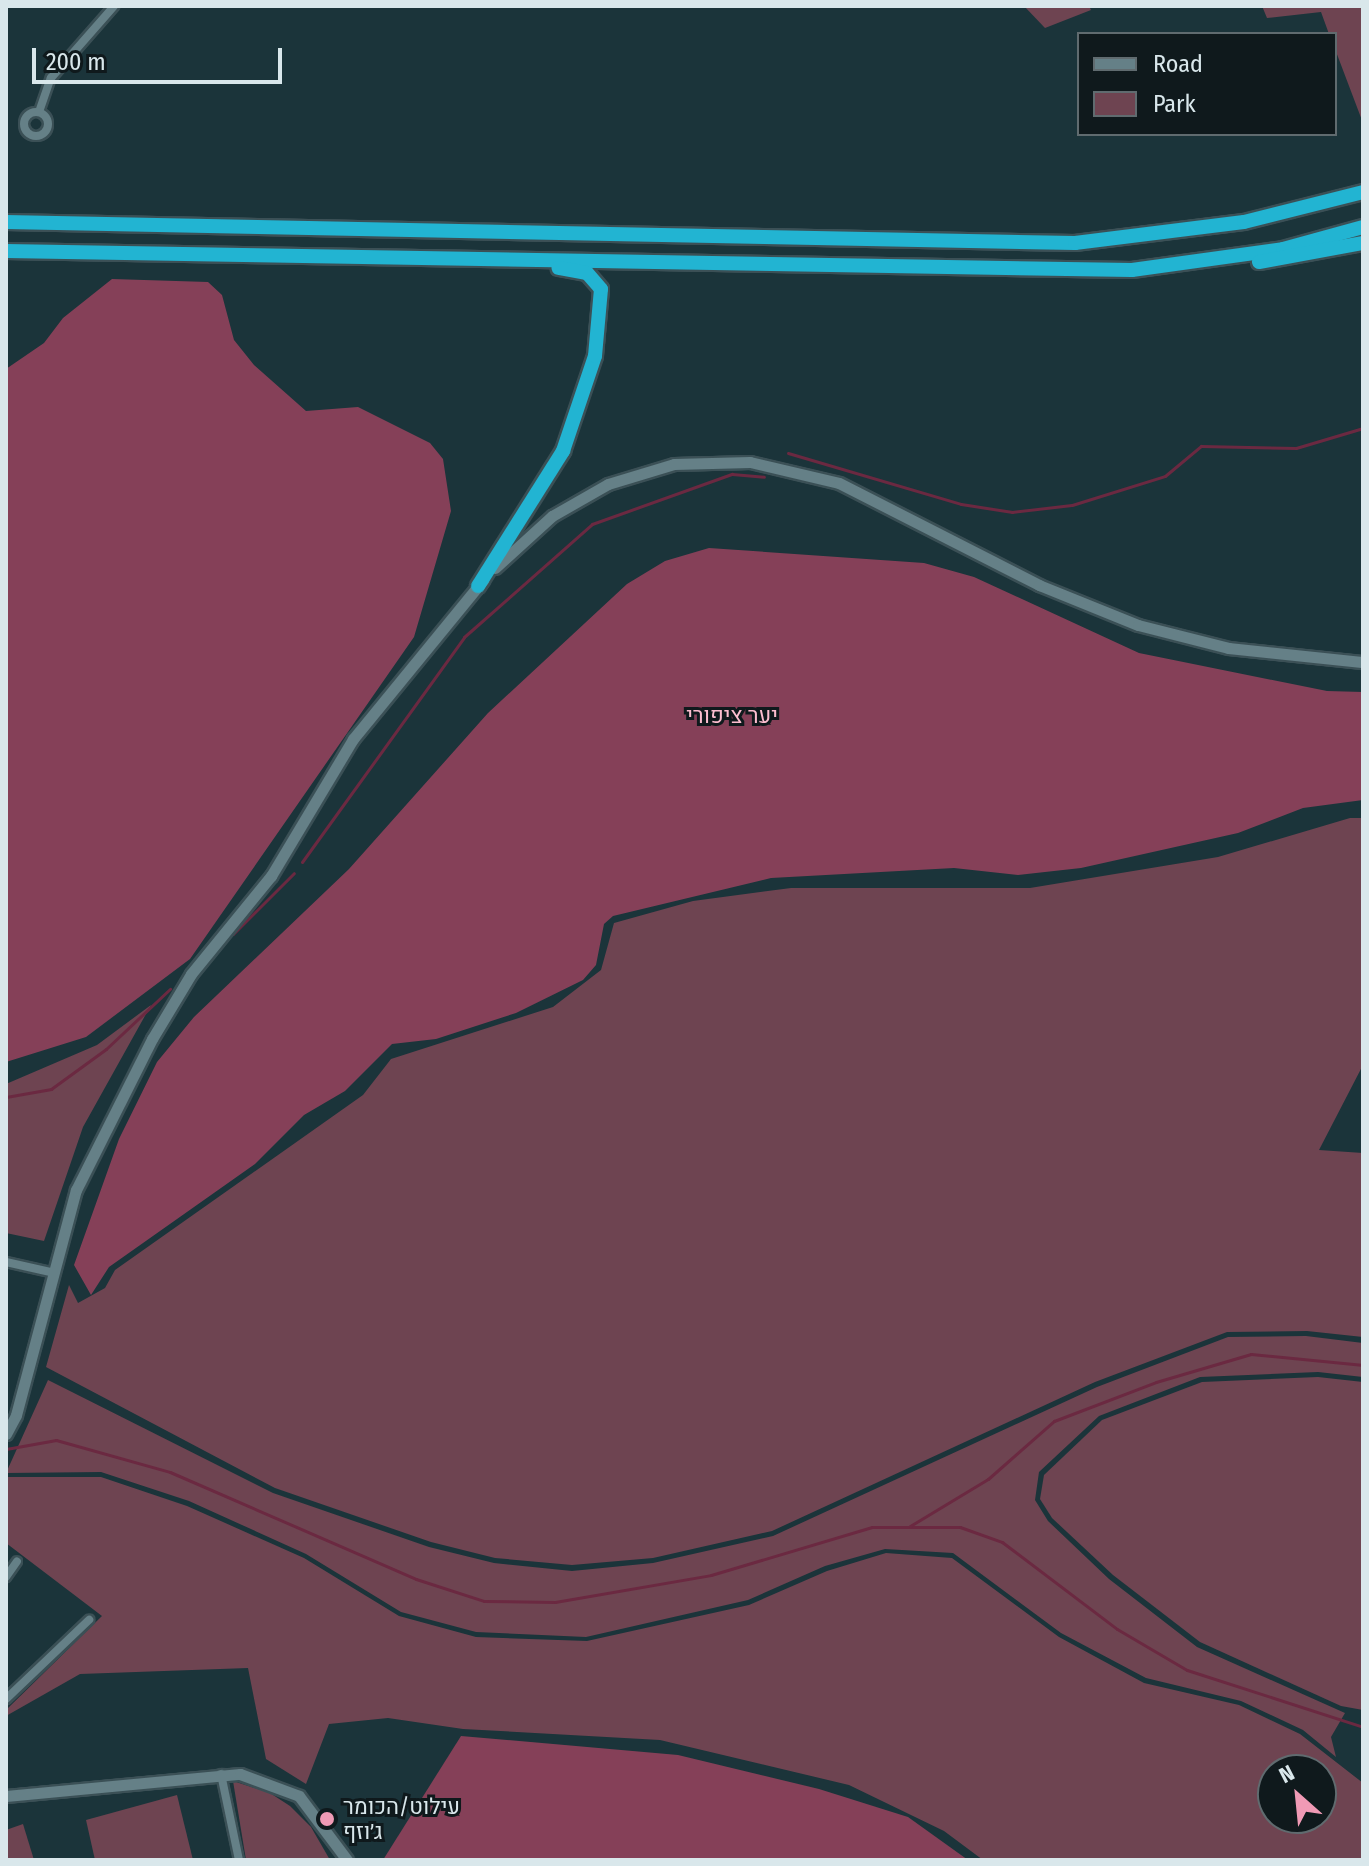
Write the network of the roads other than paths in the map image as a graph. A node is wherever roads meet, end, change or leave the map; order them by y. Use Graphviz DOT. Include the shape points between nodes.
graph roads {
  1 [pos="114,6"];
  2 [pos="39,112"];
  3 [pos="1363,191"];
  4 [pos="6,222"];
  5 [pos="1363,227"];
  6 [pos="1363,243"];
  7 [pos="6,251"];
  8 [pos="422,258"];
  9 [pos="1060,271"];
  10 [pos="478,586"];
  11 [pos="1363,662"];
  12 [pos="6,1262"];
  13 [pos="55,1273"];
  14 [pos="6,1434"];
  15 [pos="17,1561"];
  16 [pos="6,1577"];
  17 [pos="89,1620"];
  18 [pos="6,1699"];
  19 [pos="221,1774"];
  20 [pos="6,1796"];
  21 [pos="239,1860"];
  22 [pos="347,1860"];
  1 -- 2 [label="street" via="51,78"];
  3 -- 4 [label="highway" via="1169,234 1032,244"];
  5 -- 9 [label="highway" via="1213,261"];
  6 -- 9 [label="highway" via="1187,272 1139,276"];
  7 -- 8 [label="highway"];
  8 -- 9 [label="highway"];
  8 -- 10 [label="highway" via="577,269 595,281 604,298 595,356 571,434 532,507"];
  10 -- 11 [label="main road" via="552,516 608,484 674,464 750,462 839,483 1039,585 1138,625 1229,648"];
  10 -- 13 [label="main road" via="353,739 257,896 191,974 76,1190"];
  12 -- 13 [label="street"];
  13 -- 14 [label="main road"];
  15 -- 16 [label="street"];
  17 -- 18 [label="street"];
  19 -- 20 [label="main road"];
  19 -- 21 [label="street"];
  19 -- 22 [label="main road" via="275,1784 299,1796"];
}
